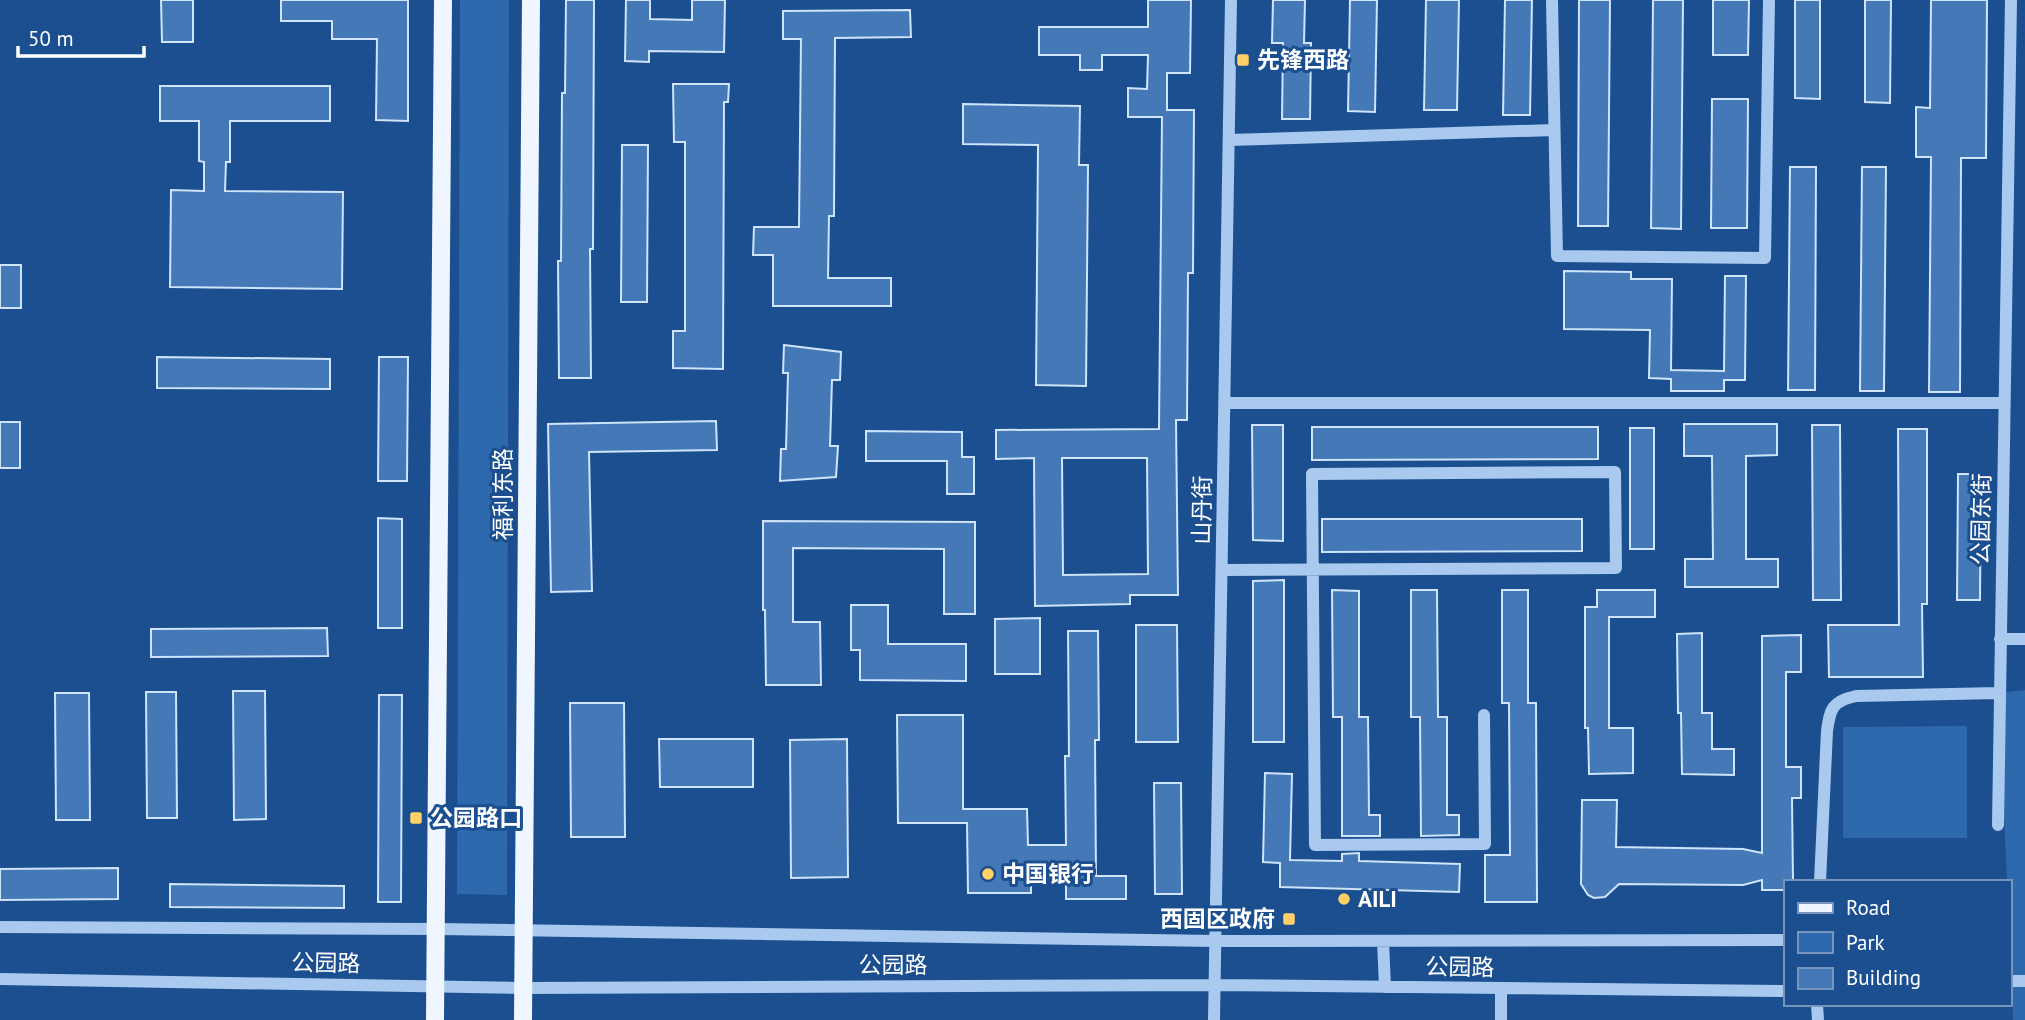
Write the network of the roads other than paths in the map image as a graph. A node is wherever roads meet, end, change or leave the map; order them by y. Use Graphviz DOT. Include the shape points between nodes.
graph roads {
  1 [pos="443,0"];
  2 [pos="531,0"];
  3 [pos="1231,0"];
  4 [pos="1769,0"];
  5 [pos="2011,0"];
  6 [pos="1552,1"];
  7 [pos="1554,130"];
  8 [pos="1229,141"];
  9 [pos="1225,403"];
  10 [pos="2004,403"];
  11 [pos="1222,570"];
  12 [pos="1313,570"];
  13 [pos="2000,639"];
  14 [pos="2025,639"];
  15 [pos="1999,693"];
  16 [pos="1483,715"];
  17 [pos="1998,825"];
  18 [pos="1820,880"];
  19 [pos="0,927"];
  20 [pos="436,929"];
  21 [pos="523,932"];
  22 [pos="1784,940"];
  23 [pos="1216,941"];
  24 [pos="1383,941"];
  25 [pos="0,979"];
  26 [pos="1214,985"];
  27 [pos="435,986"];
  28 [pos="1385,987"];
  29 [pos="523,988"];
  30 [pos="1501,988"];
  31 [pos="1784,991"];
  32 [pos="435,1020"];
  33 [pos="523,1020"];
  34 [pos="1214,1020"];
  35 [pos="1501,1020"];
  1 -- 20 [label="main road"];
  2 -- 21 [label="main road, 福利东路"];
  3 -- 8 [label="street, 山丹街"];
  4 -- 7 [label="street" via="1765,258 1557,256"];
  5 -- 10 [label="street, 公园东街"];
  6 -- 7 [label="street"];
  7 -- 8 [label="street"];
  8 -- 9 [label="street, 山丹街"];
  9 -- 10 [label="street"];
  9 -- 11 [label="street, 山丹街"];
  10 -- 13 [label="street, 公园东街"];
  11 -- 12 [label="street"];
  11 -- 23 [label="street, 山丹街"];
  12 -- 12 [label="street" via="1616,568 1615,472 1312,474"];
  12 -- 16 [label="street" via="1315,845 1485,844"];
  13 -- 14 [label="street"];
  13 -- 15 [label="street, 公园东街"];
  15 -- 17 [label="street, 公园东街"];
  15 -- 18 [label="street" via="1856,696 1835,705 1827,731"];
  19 -- 20 [label="street, 公园路"];
  20 -- 21 [label="street, 公园路"];
  20 -- 27 [label="main road"];
  21 -- 23 [label="street, 公园路"];
  21 -- 29 [label="main road, 福利东路"];
  22 -- 24 [label="street, 公园路"];
  23 -- 24 [label="street, 公园路"];
  23 -- 26 [label="street, 山丹街"];
  24 -- 28 [label="street"];
  25 -- 27 [label="street, 公园路"];
  26 -- 28 [label="street, 公园路"];
  26 -- 29 [label="street, 公园路"];
  26 -- 34 [label="street, 山丹街"];
  27 -- 29 [label="street, 公园路"];
  27 -- 32 [label="main road"];
  28 -- 30 [label="street, 公园路"];
  29 -- 33 [label="main road, 福利东路"];
  30 -- 31 [label="street, 公园路"];
  30 -- 35 [label="street"];
}
